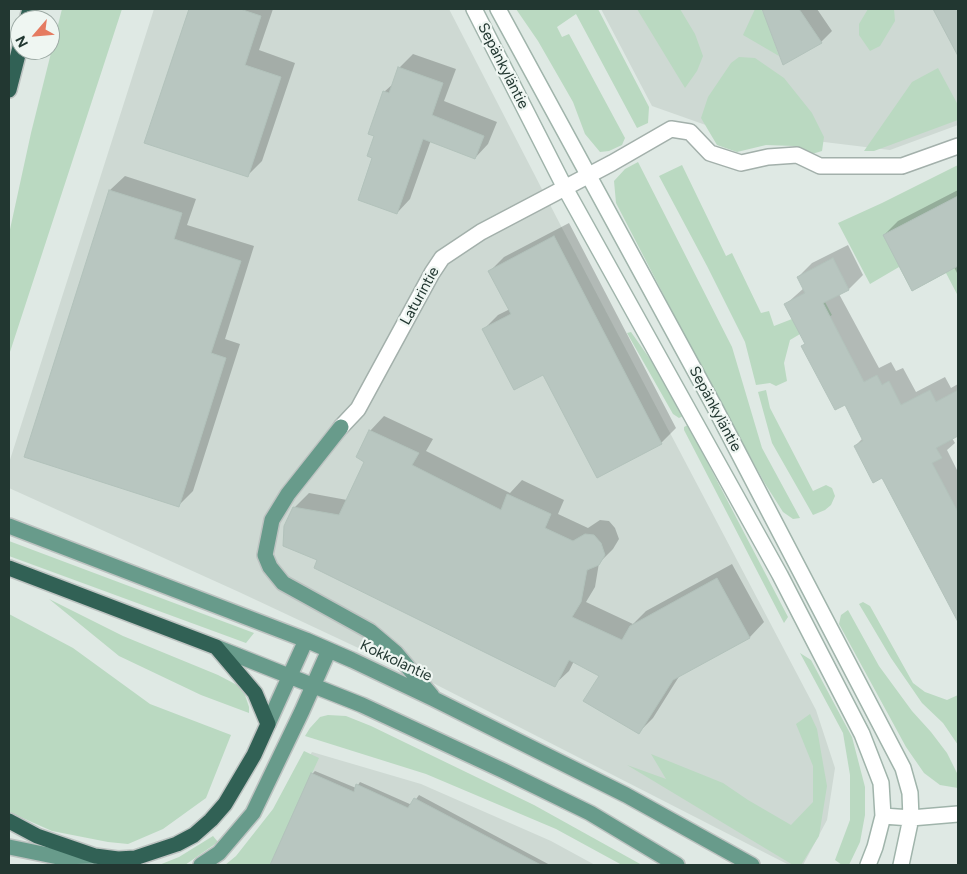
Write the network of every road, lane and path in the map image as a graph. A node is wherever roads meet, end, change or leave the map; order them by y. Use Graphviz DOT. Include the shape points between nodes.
graph roads {
  1 [pos="474,9"];
  2 [pos="498,9"];
  3 [pos="17,60"];
  4 [pos="9,90"];
  5 [pos="958,146"];
  6 [pos="589,175"];
  7 [pos="566,188"];
  8 [pos="9,526"];
  9 [pos="9,568"];
  10 [pos="306,640"];
  11 [pos="216,647"];
  12 [pos="329,650"];
  13 [pos="290,676"];
  14 [pos="313,685"];
  15 [pos="434,699"];
  16 [pos="268,724"];
  17 [pos="958,814"];
  18 [pos="883,816"];
  19 [pos="911,818"];
  20 [pos="9,821"];
  21 [pos="9,847"];
  22 [pos="95,856"];
  23 [pos="201,865"];
  24 [pos="677,865"];
  25 [pos="752,865"];
  26 [pos="868,865"];
  27 [pos="900,865"];
  1 -- 7 [label="main road, Sepänkyläntie"];
  2 -- 6 [label="main road, Sepänkyläntie"];
  3 -- 4 [label="highway"];
  5 -- 6 [label="main road, Laturintie" via="902,166 820,166 797,155 741,163 710,153 690,132 671,129"];
  6 -- 7 [label="main road, Laturintie"];
  6 -- 19 [label="main road, Sepänkyläntie" via="903,768 910,794"];
  7 -- 15 [label="main road, Laturintie" via="480,232 442,258 358,409 288,494 272,520 264,555 283,583 370,631 396,653"];
  7 -- 18 [label="main road, Sepänkyläntie" via="780,575 862,734 881,784"];
  8 -- 10 [label="main road, Kokkolantie"];
  9 -- 11 [label="highway"];
  10 -- 12 [label="main road, Kokkolantie"];
  10 -- 13 [label="main road"];
  11 -- 13 [label="main road"];
  11 -- 16 [label="highway" via="255,693"];
  12 -- 14 [label="main road"];
  12 -- 15 [label="main road, Kokkolantie"];
  13 -- 14 [label="main road"];
  13 -- 16 [label="main road"];
  14 -- 23 [label="main road" via="252,813 219,853"];
  14 -- 24 [label="main road" via="590,813"];
  15 -- 25 [label="main road, Kokkolantie" via="626,795"];
  16 -- 22 [label="highway" via="225,804 194,835 178,844 135,858"];
  17 -- 19 [label="main road"];
  18 -- 19 [label="main road"];
  18 -- 26 [label="main road, Sepänkyläntie"];
  19 -- 27 [label="main road, Sepänkyläntie"];
  20 -- 22 [label="highway" via="36,836"];
  21 -- 22 [label="main road" via="58,857"];
}
